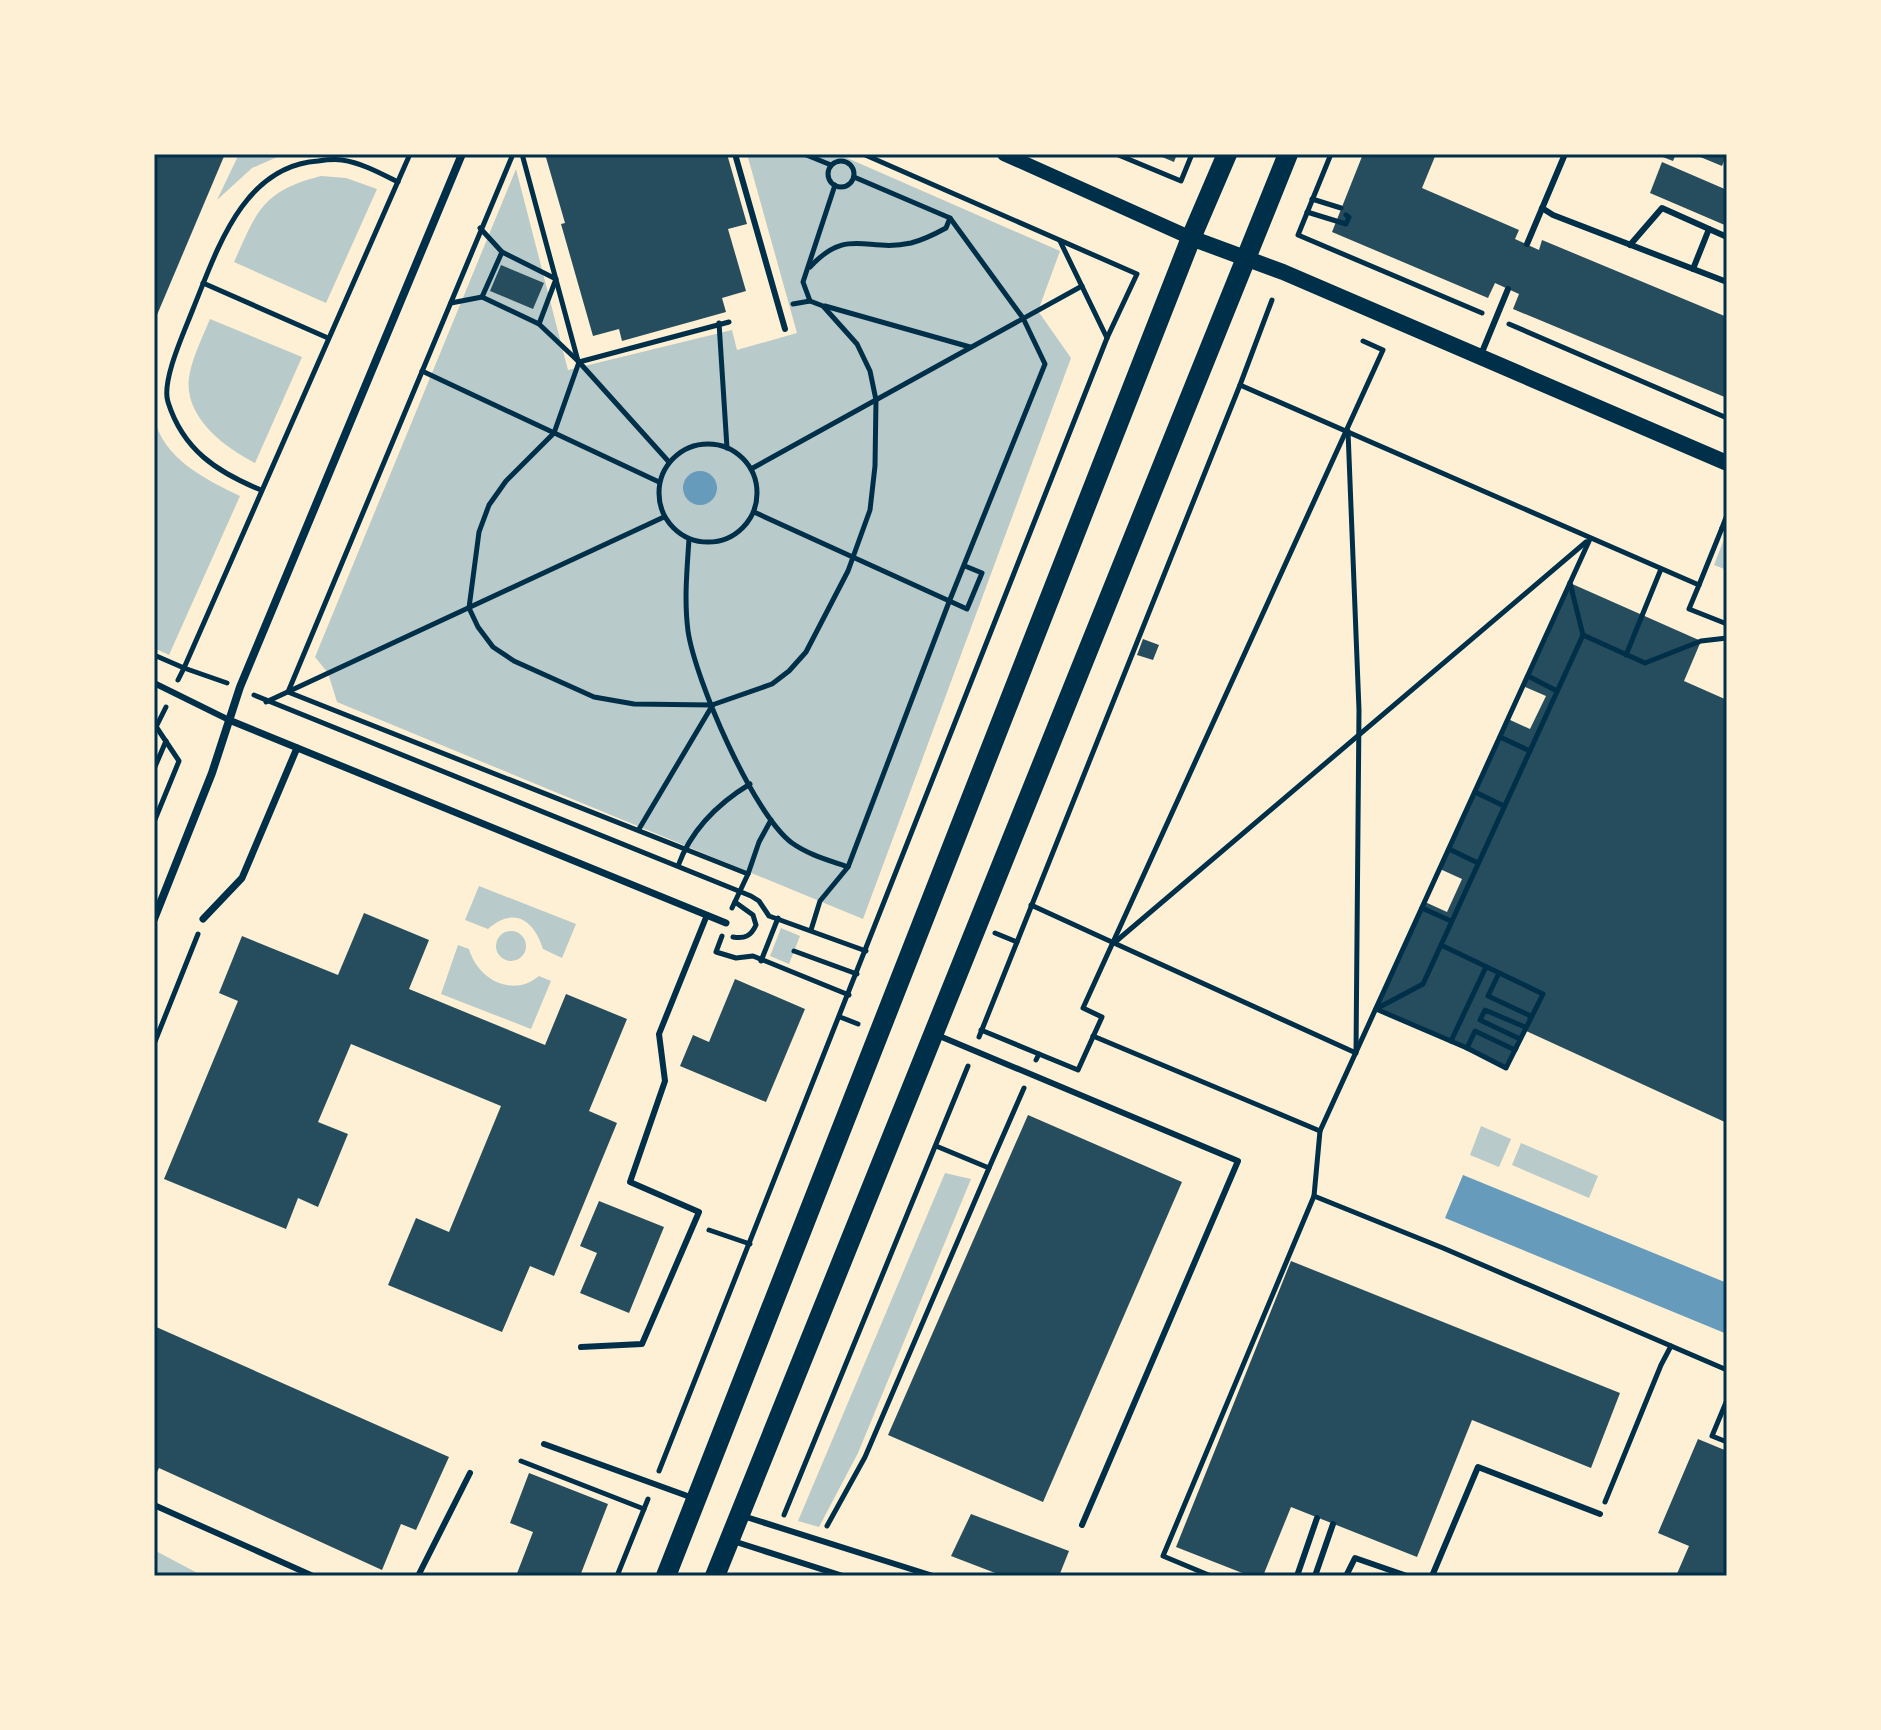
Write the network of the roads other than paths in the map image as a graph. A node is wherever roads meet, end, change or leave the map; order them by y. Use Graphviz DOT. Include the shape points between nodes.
graph roads {
  1 [pos="462,154"];
  2 [pos="735,154"];
  3 [pos="1004,154"];
  4 [pos="1227,154"];
  5 [pos="1288,154"];
  6 [pos="1565,154"];
  7 [pos="1542,208"];
  8 [pos="1709,229"];
  9 [pos="1727,237"];
  10 [pos="1191,238"];
  11 [pos="1527,244"];
  12 [pos="1630,245"];
  13 [pos="1246,259"];
  14 [pos="1693,269"];
  15 [pos="1727,282"];
  16 [pos="1508,289"];
  17 [pos="785,329"];
  18 [pos="1480,357"];
  19 [pos="1727,463"];
  20 [pos="154,683"];
  21 [pos="229,720"];
  22 [pos="297,748"];
  23 [pos="707,915"];
  24 [pos="154,919"];
  25 [pos="203,919"];
  26 [pos="726,923"];
  27 [pos="934,1034"];
  28 [pos="581,1347"];
  29 [pos="544,1444"];
  30 [pos="470,1473"];
  31 [pos="696,1499"];
  32 [pos="154,1505"];
  33 [pos="1600,1514"];
  34 [pos="739,1515"];
  35 [pos="1317,1518"];
  36 [pos="1333,1524"];
  37 [pos="1082,1525"];
  38 [pos="730,1540"];
  39 [pos="313,1576"];
  40 [pos="418,1576"];
  41 [pos="666,1576"];
  42 [pos="715,1576"];
  43 [pos="843,1576"];
  44 [pos="933,1576"];
  45 [pos="1297,1576"];
  46 [pos="1315,1576"];
  47 [pos="1346,1576"];
  48 [pos="1407,1576"];
  49 [pos="1432,1576"];
  1 -- 21 [label="street"];
  2 -- 17 [label="lane"];
  3 -- 10 [label="street"];
  4 -- 10 [label="main road"];
  5 -- 13 [label="main road"];
  6 -- 7 [label="lane"];
  7 -- 11 [label="lane"];
  7 -- 12 [label="lane"];
  8 -- 9 [label="lane"];
  8 -- 12 [label="lane" via="1662,208"];
  8 -- 14 [label="lane"];
  10 -- 13 [label="main road"];
  10 -- 31 [label="main road"];
  12 -- 14 [label="lane"];
  13 -- 18 [label="main road"];
  13 -- 27 [label="main road"];
  14 -- 15 [label="lane"];
  16 -- 18 [label="lane"];
  18 -- 19 [label="main road"];
  20 -- 21 [label="lane"];
  21 -- 22 [label="street"];
  21 -- 24 [label="street"];
  22 -- 23 [label="street"];
  22 -- 25 [label="street" via="242,878"];
  23 -- 26 [label="street"];
  23 -- 28 [label="lane" via="659,1034 665,1081 630,1182 699,1212 642,1344"];
  27 -- 34 [label="main road"];
  27 -- 37 [label="lane" via="1238,1161"];
  29 -- 31 [label="lane"];
  30 -- 40 [label="lane"];
  31 -- 41 [label="main road"];
  32 -- 39 [label="lane"];
  33 -- 49 [label="lane" via="1478,1467"];
  34 -- 38 [label="main road"];
  34 -- 44 [label="lane"];
  35 -- 45 [label="lane"];
  36 -- 46 [label="lane"];
  38 -- 42 [label="main road"];
  38 -- 43 [label="lane"];
  47 -- 48 [label="lane" via="1355,1558"];
}
